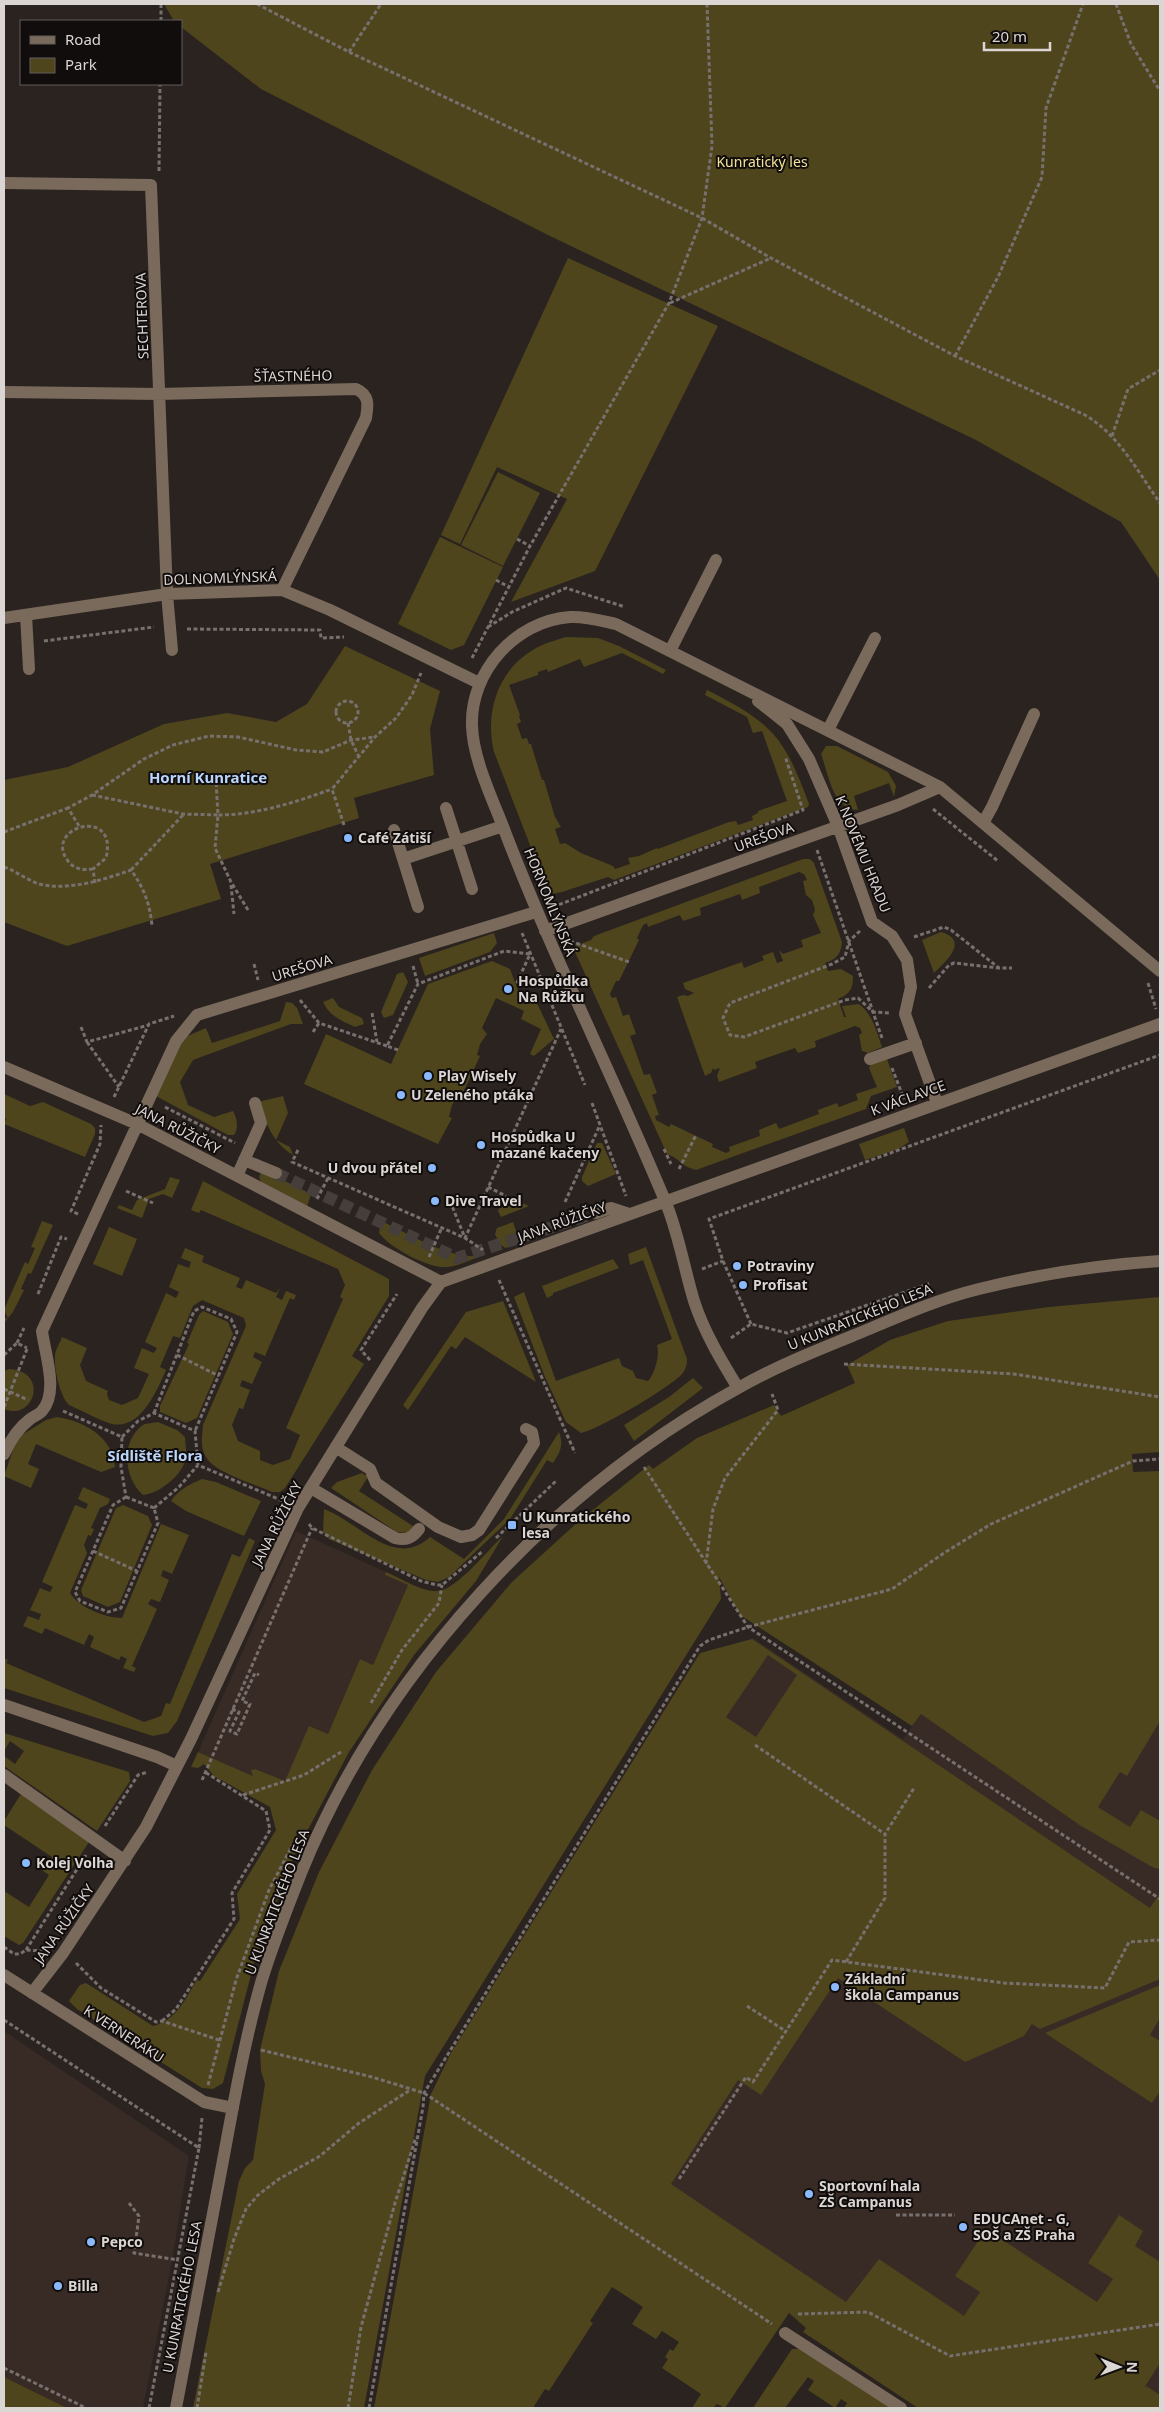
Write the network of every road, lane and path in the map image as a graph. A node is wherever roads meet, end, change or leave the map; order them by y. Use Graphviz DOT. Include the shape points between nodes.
graph roads {
  1 [pos="161,4"];
  2 [pos="257,4"];
  3 [pos="382,4"];
  4 [pos="707,4"];
  5 [pos="1083,4"];
  6 [pos="1116,4"];
  7 [pos="161,20"];
  8 [pos="349,52"];
  9 [pos="160,85"];
  10 [pos="1160,91"];
  11 [pos="4,183"];
  12 [pos="151,185"];
  13 [pos="702,218"];
  14 [pos="772,258"];
  15 [pos="669,303"];
  16 [pos="955,356"];
  17 [pos="1160,370"];
  18 [pos="4,392"];
  19 [pos="160,394"];
  20 [pos="1112,436"];
  21 [pos="1160,503"];
  22 [pos="517,538"];
  23 [pos="530,546"];
  24 [pos="716,560"];
  25 [pos="496,580"];
  26 [pos="508,587"];
  27 [pos="282,590"];
  28 [pos="167,594"];
  29 [pos="26,615"];
  30 [pos="4,618"];
  31 [pos="170,627"];
  32 [pos="350,636"];
  33 [pos="875,638"];
  34 [pos="28,640"];
  35 [pos="172,650"];
  36 [pos="670,651"];
  37 [pos="427,658"];
  38 [pos="412,668"];
  39 [pos="29,669"];
  40 [pos="421,672"];
  41 [pos="463,675"];
  42 [pos="430,677"];
  43 [pos="479,683"];
  44 [pos="741,687"];
  45 [pos="1034,714"];
  46 [pos="348,723"];
  47 [pos="828,730"];
  48 [pos="375,737"];
  49 [pos="352,740"];
  50 [pos="784,754"];
  51 [pos="359,757"];
  52 [pos="216,781"];
  53 [pos="940,787"];
  54 [pos="332,788"];
  55 [pos="92,795"];
  56 [pos="919,797"];
  57 [pos="68,808"];
  58 [pos="446,808"];
  59 [pos="183,814"];
  60 [pos="218,814"];
  61 [pos="983,823"];
  62 [pos="344,825"];
  63 [pos="79,826"];
  64 [pos="503,826"];
  65 [pos="838,826"];
  66 [pos="394,830"];
  67 [pos="4,832"];
  68 [pos="456,841"];
  69 [pos="816,848"];
  70 [pos="403,859"];
  71 [pos="1003,865"];
  72 [pos="4,867"];
  73 [pos="94,869"];
  74 [pos="131,870"];
  75 [pos="231,882"];
  76 [pos="95,883"];
  77 [pos="472,890"];
  78 [pos="550,900"];
  79 [pos="418,907"];
  80 [pos="553,907"];
  81 [pos="248,910"];
  82 [pos="536,912"];
  83 [pos="234,914"];
  84 [pos="515,918"];
  85 [pos="872,922"];
  86 [pos="563,925"];
  87 [pos="152,926"];
  88 [pos="545,931"];
  89 [pos="570,941"];
  90 [pos="849,941"];
  91 [pos="897,944"];
  92 [pos="530,954"];
  93 [pos="629,962"];
  94 [pos="998,968"];
  95 [pos="1012,968"];
  96 [pos="1160,971"];
  97 [pos="1140,976"];
  98 [pos="516,985"];
  99 [pos="289,987"];
  100 [pos="926,991"];
  101 [pos="873,1012"];
  102 [pos="372,1013"];
  103 [pos="905,1014"];
  104 [pos="1159,1020"];
  105 [pos="319,1023"];
  106 [pos="149,1024"];
  107 [pos="81,1027"];
  108 [pos="561,1028"];
  109 [pos="313,1032"];
  110 [pos="87,1042"];
  111 [pos="377,1042"];
  112 [pos="916,1043"];
  113 [pos="387,1046"];
  114 [pos="398,1050"];
  115 [pos="887,1053"];
  116 [pos="1160,1055"];
  117 [pos="870,1058"];
  118 [pos="4,1067"];
  119 [pos="585,1085"];
  120 [pos="119,1087"];
  121 [pos="149,1099"];
  122 [pos="904,1100"];
  123 [pos="254,1103"];
  124 [pos="592,1103"];
  125 [pos="937,1104"];
  126 [pos="137,1124"];
  127 [pos="600,1124"];
  128 [pos="594,1126"];
  129 [pos="696,1135"];
  130 [pos="298,1150"];
  131 [pos="246,1155"];
  132 [pos="679,1169"];
  133 [pos="276,1174"];
  134 [pos="237,1176"];
  135 [pos="488,1187"];
  136 [pos="123,1190"];
  137 [pos="506,1196"];
  138 [pos="450,1201"];
  139 [pos="665,1201"];
  140 [pos="565,1202"];
  141 [pos="153,1203"];
  142 [pos="629,1209"];
  143 [pos="596,1213"];
  144 [pos="465,1238"];
  145 [pos="488,1252"];
  146 [pos="1160,1262"];
  147 [pos="498,1277"];
  148 [pos="441,1282"];
  149 [pos="751,1324"];
  150 [pos="745,1330"];
  151 [pos="732,1338"];
  152 [pos="28,1348"];
  153 [pos="4,1355"];
  154 [pos="177,1355"];
  155 [pos="30,1358"];
  156 [pos="844,1364"];
  157 [pos="219,1376"];
  158 [pos="738,1388"];
  159 [pos="4,1390"];
  160 [pos="9,1392"];
  161 [pos="772,1394"];
  162 [pos="1160,1397"];
  163 [pos="47,1404"];
  164 [pos="4,1407"];
  165 [pos="154,1413"];
  166 [pos="526,1429"];
  167 [pos="195,1431"];
  168 [pos="122,1437"];
  169 [pos="337,1448"];
  170 [pos="576,1453"];
  171 [pos="4,1454"];
  172 [pos="1160,1459"];
  173 [pos="198,1465"];
  174 [pos="644,1467"];
  175 [pos="556,1481"];
  176 [pos="311,1488"];
  177 [pos="126,1497"];
  178 [pos="154,1508"];
  179 [pos="298,1508"];
  180 [pos="312,1528"];
  181 [pos="419,1529"];
  182 [pos="495,1539"];
  183 [pos="489,1545"];
  184 [pos="93,1550"];
  185 [pos="706,1565"];
  186 [pos="137,1571"];
  187 [pos="748,1627"];
  188 [pos="250,1671"];
  189 [pos="255,1673"];
  190 [pos="259,1675"];
  191 [pos="4,1705"];
  192 [pos="232,1709"];
  193 [pos="755,1745"];
  194 [pos="344,1750"];
  195 [pos="157,1757"];
  196 [pos="177,1766"];
  197 [pos="205,1772"];
  198 [pos="4,1775"];
  199 [pos="202,1780"];
  200 [pos="914,1788"];
  201 [pos="242,1796"];
  202 [pos="885,1834"];
  203 [pos="96,1840"];
  204 [pos="125,1861"];
  205 [pos="1160,1899"];
  206 [pos="1160,1940"];
  207 [pos="4,1947"];
  208 [pos="26,1950"];
  209 [pos="63,1953"];
  210 [pos="20,1954"];
  211 [pos="18,1960"];
  212 [pos="846,1962"];
  213 [pos="4,1975"];
  214 [pos="32,1993"];
  215 [pos="747,2006"];
  216 [pos="4,2020"];
  217 [pos="162,2021"];
  218 [pos="786,2032"];
  219 [pos="219,2040"];
  220 [pos="260,2050"];
  221 [pos="410,2089"];
  222 [pos="424,2093"];
  223 [pos="423,2107"];
  224 [pos="233,2108"];
  225 [pos="679,2179"];
  226 [pos="129,2202"];
  227 [pos="896,2214"];
  228 [pos="955,2215"];
  229 [pos="178,2260"];
  230 [pos="215,2300"];
  231 [pos="798,2314"];
  232 [pos="1160,2324"];
  233 [pos="785,2333"];
  234 [pos="207,2347"];
  235 [pos="4,2368"];
  236 [pos="86,2408"];
  237 [pos="149,2408"];
  238 [pos="176,2408"];
  239 [pos="197,2408"];
  240 [pos="348,2408"];
  241 [pos="369,2408"];
  242 [pos="901,2408"];
  1 -- 7 [label="path"];
  2 -- 8 [label="path"];
  3 -- 8 [label="path"];
  4 -- 13 [label="path" via="712,146"];
  5 -- 16 [label="path" via="1046,108 1042,177 998,277"];
  6 -- 10 [label="path" via="1131,44"];
  8 -- 13 [label="path"];
  9 -- 12 [label="path" via="159,172"];
  11 -- 12 [label="street"];
  12 -- 19 [label="street, SECHTEROVA"];
  13 -- 14 [label="path"];
  13 -- 15 [label="path"];
  14 -- 15 [label="path"];
  14 -- 16 [label="path"];
  15 -- 23 [label="path"];
  16 -- 20 [label="path" via="1099,423"];
  17 -- 20 [label="path" via="1128,389"];
  18 -- 19 [label="street, ŠŤASTNÉHO"];
  19 -- 27 [label="street, ŠŤASTNÉHO" via="356,389 367,397 366,418"];
  19 -- 28 [label="street, SECHTEROVA"];
  20 -- 21 [label="path"];
  22 -- 23 [label="path"];
  23 -- 26 [label="path"];
  24 -- 36 [label="street"];
  25 -- 26 [label="path"];
  26 -- 41 [label="path"];
  27 -- 28 [label="street, DOLNOMLÝNSKÁ"];
  27 -- 37 [label="street, DOLNOMLÝNSKÁ"];
  28 -- 29 [label="street, DOLNOMLÝNSKÁ"];
  28 -- 31 [label="street, SECHTEROVA"];
  29 -- 30 [label="street, DOLNOMLÝNSKÁ"];
  29 -- 34 [label="street"];
  31 -- 32 [label="path" via="320,630 321,638"];
  31 -- 34 [label="path"];
  31 -- 35 [label="street, SECHTEROVA"];
  33 -- 47 [label="street"];
  34 -- 39 [label="street"];
  36 -- 43 [label="street, HORNOMLÝNSKÁ" via="616,624 572,617 551,620 511,642 493,658"];
  36 -- 44 [label="street, HORNOMLÝNSKÁ"];
  37 -- 40 [label="path"];
  37 -- 41 [label="street, DOLNOMLÝNSKÁ"];
  38 -- 40 [label="path"];
  40 -- 42 [label="path"];
  40 -- 48 [label="path" via="412,694 396,718"];
  41 -- 43 [label="street, DOLNOMLÝNSKÁ"];
  43 -- 64 [label="street, HORNOMLÝNSKÁ" via="472,728 477,756"];
  44 -- 47 [label="street, HORNOMLÝNSKÁ"];
  44 -- 65 [label="street, K NOVÉMU HRADU" via="787,724 809,759"];
  45 -- 61 [label="street"];
  46 -- 46 [label="path" via="357,716 357,708 351,702 342,701 336,708 336,717"];
  46 -- 49 [label="path"];
  47 -- 53 [label="street, HORNOMLÝNSKÁ"];
  48 -- 49 [label="path"];
  48 -- 51 [label="path"];
  49 -- 51 [label="path"];
  49 -- 55 [label="path" via="323,752 296,750 238,737 209,736 173,745 144,759"];
  50 -- 80 [label="path" via="803,810"];
  51 -- 54 [label="path"];
  52 -- 60 [label="path"];
  53 -- 56 [label="street, UREŠOVA"];
  53 -- 61 [label="street"];
  54 -- 60 [label="path" via="293,803 233,815"];
  54 -- 62 [label="path"];
  55 -- 57 [label="path"];
  55 -- 59 [label="path"];
  56 -- 65 [label="street, UREŠOVA"];
  56 -- 71 [label="path"];
  57 -- 63 [label="path"];
  57 -- 67 [label="path"];
  58 -- 68 [label="street"];
  59 -- 60 [label="path"];
  59 -- 74 [label="path"];
  60 -- 75 [label="path" via="215,848"];
  61 -- 96 [label="street"];
  63 -- 73 [label="path" via="96,827 107,840 106,858"];
  63 -- 73 [label="path" via="66,838 63,846 65,855 76,868"];
  64 -- 68 [label="street"];
  64 -- 82 [label="street, HORNOMLÝNSKÁ"];
  65 -- 85 [label="street, K NOVÉMU HRADU"];
  65 -- 86 [label="street, UREŠOVA"];
  66 -- 70 [label="street"];
  68 -- 70 [label="street"];
  68 -- 77 [label="street"];
  69 -- 90 [label="path"];
  70 -- 79 [label="street"];
  72 -- 76 [label="path" via="39,884"];
  73 -- 76 [label="path"];
  74 -- 76 [label="path"];
  74 -- 87 [label="path" via="143,887"];
  75 -- 81 [label="path"];
  75 -- 83 [label="path"];
  78 -- 80 [label="path"];
  80 -- 86 [label="path"];
  82 -- 84 [label="street, UREŠOVA"];
  82 -- 88 [label="street, HORNOMLÝNSKÁ"];
  84 -- 92 [label="path"];
  84 -- 99 [label="street, UREŠOVA"];
  85 -- 90 [label="path"];
  85 -- 91 [label="street, K NOVÉMU HRADU" via="892,936"];
  86 -- 88 [label="street, UREŠOVA"];
  88 -- 139 [label="street, HORNOMLÝNSKÁ"];
  89 -- 93 [label="path"];
  90 -- 101 [label="path"];
  90 -- 101 [label="path" via="845,957 730,1003 723,1018 730,1035 744,1036 845,1000 858,998"];
  91 -- 94 [label="path" via="944,927"];
  91 -- 103 [label="street, K NOVÉMU HRADU" via="907,960 911,987"];
  92 -- 98 [label="path"];
  92 -- 108 [label="path"];
  92 -- 113 [label="path" via="504,951 418,984"];
  94 -- 95 [label="path"];
  94 -- 100 [label="path" via="954,963"];
  97 -- 104 [label="path" via="1148,983"];
  99 -- 105 [label="path"];
  99 -- 121 [label="street, UREŠOVA" via="197,1016 176,1041"];
  101 -- 103 [label="path"];
  101 -- 115 [label="path"];
  102 -- 111 [label="path"];
  103 -- 112 [label="street"];
  104 -- 125 [label="street, K VÁCLAVCE"];
  105 -- 109 [label="path"];
  105 -- 111 [label="path"];
  106 -- 110 [label="path"];
  107 -- 110 [label="path"];
  108 -- 119 [label="path"];
  108 -- 135 [label="path"];
  110 -- 120 [label="path"];
  111 -- 113 [label="path"];
  112 -- 115 [label="street"];
  112 -- 125 [label="street"];
  113 -- 114 [label="path"];
  115 -- 117 [label="street"];
  115 -- 122 [label="path"];
  116 -- 149 [label="path" via="709,1219 723,1261"];
  118 -- 126 [label="street, JANA RŮŽIČKY"];
  121 -- 126 [label="street, UREŠOVA"];
  121 -- 131 [label="path"];
  123 -- 131 [label="street" via="261,1124"];
  124 -- 127 [label="path"];
  125 -- 139 [label="street, K VÁCLAVCE"];
  126 -- 134 [label="street, JANA RŮŽIČKY"];
  126 -- 163 [label="street" via="42,1331 50,1383"];
  127 -- 128 [label="path"];
  127 -- 140 [label="path"];
  127 -- 142 [label="path"];
  129 -- 132 [label="path"];
  130 -- 144 [label="path" via="292,1162"];
  131 -- 133 [label="street"];
  131 -- 134 [label="street"];
  134 -- 148 [label="street, JANA RŮŽIČKY"];
  135 -- 137 [label="path"];
  135 -- 144 [label="path"];
  136 -- 141 [label="path"];
  138 -- 144 [label="path"];
  139 -- 142 [label="street, JANA RŮŽIČKY"];
  139 -- 158 [label="street, HORNOMLÝNSKÁ" via="677,1229 694,1301 714,1348"];
  142 -- 143 [label="street" via="611,1208"];
  142 -- 148 [label="street, JANA RŮŽIČKY"];
  144 -- 145 [label="path"];
  146 -- 158 [label="street, U KUNRATICKÉHO LESA" via="1065,1270 978,1289 920,1307 788,1362"];
  147 -- 170 [label="path"];
  148 -- 169 [label="street, JANA RŮŽIČKY"];
  150 -- 151 [label="path"];
  152 -- 153 [label="path" via="17,1343"];
  152 -- 155 [label="path"];
  152 -- 160 [label="path"];
  154 -- 157 [label="path"];
  154 -- 157 [label="path" via="194,1311 202,1307 232,1319 237,1332"];
  154 -- 165 [label="path"];
  156 -- 162 [label="path" via="1014,1374"];
  157 -- 167 [label="path"];
  158 -- 224 [label="street, U KUNRATICKÉHO LESA" via="642,1449 577,1500 533,1540 456,1620 394,1701 336,1799 300,1875 262,1981"];
  159 -- 160 [label="path"];
  160 -- 163 [label="path" via="35,1403"];
  160 -- 164 [label="path"];
  161 -- 185 [label="path" via="778,1410 725,1478 713,1509"];
  163 -- 168 [label="path"];
  163 -- 171 [label="street" via="11,1438"];
  165 -- 167 [label="path"];
  165 -- 168 [label="path"];
  166 -- 169 [label="street" via="532,1432 534,1443 479,1530 461,1537 438,1527 376,1483 370,1468"];
  167 -- 173 [label="path"];
  168 -- 177 [label="path" via="121,1467"];
  169 -- 176 [label="street, JANA RŮŽIČKY"];
  172 -- 187 [label="path" via="1133,1461 991,1524 892,1589"];
  173 -- 178 [label="path"];
  173 -- 179 [label="path"];
  174 -- 185 [label="path"];
  175 -- 182 [label="path"];
  176 -- 179 [label="street, JANA RŮŽIČKY"];
  176 -- 181 [label="street" via="395,1538 404,1540 414,1536"];
  177 -- 178 [label="path"];
  177 -- 184 [label="path" via="113,1505"];
  178 -- 186 [label="path" via="158,1523"];
  179 -- 180 [label="path"];
  179 -- 196 [label="street, JANA RŮŽIČKY"];
  180 -- 183 [label="path" via="436,1586 463,1569"];
  180 -- 188 [label="path"];
  184 -- 186 [label="path"];
  184 -- 186 [label="path" via="75,1592 80,1600 108,1612 121,1608"];
  185 -- 187 [label="path"];
  187 -- 205 [label="path"];
  187 -- 222 [label="path" via="700,1646"];
  188 -- 189 [label="path"];
  188 -- 192 [label="path"];
  189 -- 190 [label="path"];
  189 -- 192 [label="path" via="242,1701 250,1704 237,1734 230,1731 239,1712"];
  191 -- 195 [label="street"];
  192 -- 197 [label="path"];
  193 -- 202 [label="path"];
  194 -- 201 [label="path" via="304,1775"];
  195 -- 196 [label="street"];
  195 -- 203 [label="path" via="152,1771 138,1775"];
  196 -- 204 [label="street, JANA RŮŽIČKY"];
  197 -- 199 [label="path"];
  197 -- 201 [label="path"];
  198 -- 203 [label="street"];
  200 -- 202 [label="path"];
  201 -- 217 [label="path" via="266,1811 270,1830 232,1892 234,1919 176,2009"];
  202 -- 212 [label="path" via="885,1898"];
  203 -- 204 [label="street"];
  203 -- 208 [label="path"];
  204 -- 209 [label="street, JANA RŮŽIČKY"];
  206 -- 212 [label="path" via="1129,1942 1105,1988 1004,1983"];
  207 -- 210 [label="path"];
  208 -- 209 [label="path"];
  208 -- 210 [label="path"];
  209 -- 214 [label="street, JANA RŮŽIČKY"];
  209 -- 217 [label="path" via="101,1988 156,2022"];
  210 -- 211 [label="path"];
  212 -- 218 [label="path" via="832,1960"];
  213 -- 214 [label="street, K VERNERÁKU"];
  214 -- 224 [label="street, K VERNERÁKU" via="204,2102"];
  215 -- 218 [label="path"];
  216 -- 229 [label="path" via="199,2148"];
  217 -- 219 [label="path"];
  218 -- 225 [label="path" via="753,2082 746,2077"];
  220 -- 221 [label="path"];
  221 -- 222 [label="path"];
  221 -- 230 [label="path" via="359,2123 320,2156 258,2195 246,2209"];
  222 -- 223 [label="path"];
  222 -- 233 [label="path"];
  223 -- 240 [label="path" via="361,2327"];
  223 -- 241 [label="path"];
  224 -- 238 [label="street, U KUNRATICKÉHO LESA"];
  226 -- 229 [label="path" via="139,2216 134,2253"];
  227 -- 228 [label="path"];
  229 -- 237 [label="path"];
  231 -- 232 [label="path" via="868,2312 950,2356"];
  233 -- 242 [label="street"];
  234 -- 239 [label="path"];
  235 -- 236 [label="path"];
}
